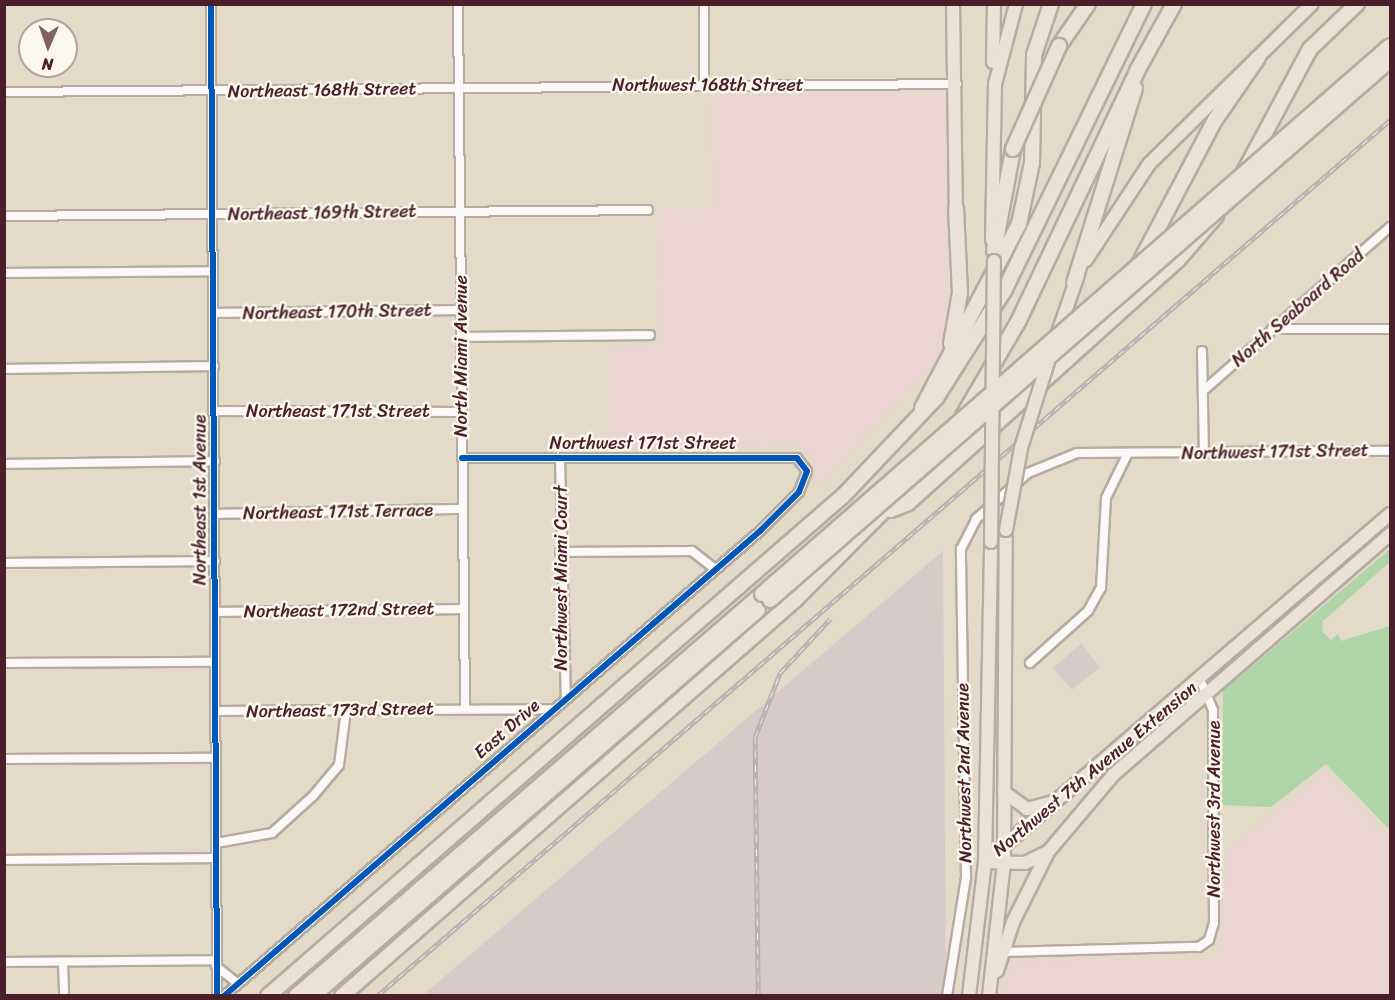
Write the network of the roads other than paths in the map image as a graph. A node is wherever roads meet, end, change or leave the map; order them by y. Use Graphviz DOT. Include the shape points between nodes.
graph roads {
  1 [pos="211,4"];
  2 [pos="458,4"];
  3 [pos="704,4"];
  4 [pos="953,4"];
  5 [pos="994,4"];
  6 [pos="1016,4"];
  7 [pos="1051,4"];
  8 [pos="1088,4"];
  9 [pos="1144,4"];
  10 [pos="1174,4"];
  11 [pos="1312,4"];
  12 [pos="1357,4"];
  13 [pos="1390,46"];
  14 [pos="1258,58"];
  15 [pos="1390,60"];
  16 [pos="1137,71"];
  17 [pos="957,84"];
  18 [pos="995,84"];
  19 [pos="704,85"];
  20 [pos="459,88"];
  21 [pos="211,91"];
  22 [pos="4,92"];
  23 [pos="956,209"];
  24 [pos="648,210"];
  25 [pos="460,211"];
  26 [pos="212,214"];
  27 [pos="4,216"];
  28 [pos="1390,227"];
  29 [pos="994,256"];
  30 [pos="213,271"];
  31 [pos="4,273"];
  32 [pos="1074,283"];
  33 [pos="461,310"];
  34 [pos="213,313"];
  35 [pos="1272,329"];
  36 [pos="1390,329"];
  37 [pos="650,335"];
  38 [pos="461,337"];
  39 [pos="1085,342"];
  40 [pos="1202,351"];
  41 [pos="214,366"];
  42 [pos="945,366"];
  43 [pos="4,369"];
  44 [pos="1205,389"];
  45 [pos="214,411"];
  46 [pos="462,412"];
  47 [pos="915,420"];
  48 [pos="1390,451"];
  49 [pos="1128,453"];
  50 [pos="1204,454"];
  51 [pos="462,458"];
  52 [pos="560,458"];
  53 [pos="215,460"];
  54 [pos="4,464"];
  55 [pos="805,482"];
  56 [pos="462,509"];
  57 [pos="887,512"];
  58 [pos="215,514"];
  59 [pos="1390,514"];
  60 [pos="1390,534"];
  61 [pos="961,549"];
  62 [pos="560,552"];
  63 [pos="215,561"];
  64 [pos="4,563"];
  65 [pos="714,568"];
  66 [pos="765,598"];
  67 [pos="463,609"];
  68 [pos="216,612"];
  69 [pos="215,662"];
  70 [pos="4,663"];
  71 [pos="1030,663"];
  72 [pos="1200,680"];
  73 [pos="1207,692"];
  74 [pos="566,698"];
  75 [pos="465,708"];
  76 [pos="553,709"];
  77 [pos="346,710"];
  78 [pos="215,711"];
  79 [pos="216,758"];
  80 [pos="4,759"];
  81 [pos="1004,792"];
  82 [pos="1060,800"];
  83 [pos="216,843"];
  84 [pos="1004,850"];
  85 [pos="1048,852"];
  86 [pos="216,858"];
  87 [pos="4,860"];
  88 [pos="985,862"];
  89 [pos="1004,863"];
  90 [pos="1004,952"];
  91 [pos="4,962"];
  92 [pos="63,962"];
  93 [pos="216,963"];
  94 [pos="237,983"];
  95 [pos="64,996"];
  96 [pos="217,996"];
  97 [pos="224,996"];
  98 [pos="268,996"];
  99 [pos="296,996"];
  100 [pos="313,996"];
  101 [pos="342,996"];
  102 [pos="947,996"];
  103 [pos="969,996"];
  104 [pos="989,996"];
  1 -- 21 [label="street, Northeast 1st Avenue"];
  2 -- 20 [label="street, North Miami Avenue"];
  3 -- 19 [label="street"];
  4 -- 17 [label="main road"];
  5 -- 18 [label="main road"];
  6 -- 18 [label="main road"];
  7 -- 42 [label="highway" via="1034,55 1032,163 1023,209"];
  8 -- 29 [label="highway, bridge" via="1059,46 1013,149"];
  9 -- 47 [label="highway" via="990,317 945,388"];
  10 -- 16 [label="highway"];
  11 -- 14 [label="main road"];
  12 -- 39 [label="highway" via="1331,24 1300,63 1212,221 1178,260"];
  13 -- 66 [label="highway, bridge"];
  14 -- 32 [label="main road" via="1142,171 1108,218"];
  14 -- 39 [label="highway" via="1215,120 1137,267"];
  15 -- 66 [label="highway, bridge"];
  16 -- 32 [label="highway" via="1134,97"];
  16 -- 57 [label="highway" via="1003,351 942,447"];
  17 -- 19 [label="street, Northwest 168th Street"];
  17 -- 23 [label="main road"];
  18 -- 29 [label="main road, Northwest 2nd Avenue"];
  19 -- 20 [label="street, Northwest 168th Street"];
  20 -- 21 [label="street, Northeast 168th Street"];
  20 -- 25 [label="street, North Miami Avenue"];
  21 -- 22 [label="street, Northeast 168th Street"];
  21 -- 26 [label="street, Northeast 1st Avenue"];
  23 -- 42 [label="highway" via="960,300"];
  24 -- 25 [label="street, Northeast 169th Street"];
  25 -- 26 [label="street, Northeast 169th Street"];
  25 -- 33 [label="street, North Miami Avenue"];
  26 -- 27 [label="street, Northeast 169th Street"];
  26 -- 30 [label="street, Northeast 1st Avenue"];
  28 -- 35 [label="street, North Seaboard Road"];
  29 -- 88 [label="main road, Northwest 2nd Avenue, bridge"];
  30 -- 31 [label="street"];
  30 -- 34 [label="street, Northeast 1st Avenue"];
  32 -- 81 [label="main road, bridge" via="1021,448 1006,530"];
  33 -- 34 [label="street, Northeast 170th Street"];
  33 -- 38 [label="street, North Miami Avenue"];
  34 -- 41 [label="street, Northeast 1st Avenue"];
  35 -- 36 [label="street"];
  35 -- 44 [label="street, North Seaboard Road"];
  37 -- 38 [label="street"];
  38 -- 46 [label="street, North Miami Avenue"];
  39 -- 57 [label="highway" via="908,503"];
  40 -- 44 [label="street"];
  41 -- 43 [label="street"];
  41 -- 45 [label="street, Northeast 1st Avenue"];
  42 -- 47 [label="highway"];
  44 -- 50 [label="street"];
  45 -- 46 [label="street, Northeast 171st Street"];
  45 -- 53 [label="street, Northeast 1st Avenue"];
  46 -- 51 [label="street, North Miami Avenue"];
  47 -- 98 [label="highway" via="844,495"];
  48 -- 50 [label="street, Northwest 171st Street"];
  49 -- 50 [label="street, Northwest 171st Street"];
  49 -- 61 [label="street, Northwest 171st Street" via="1061,456 1003,494 976,519"];
  49 -- 71 [label="street" via="1106,498 1101,588 1088,611"];
  51 -- 52 [label="street, Northwest 171st Street"];
  51 -- 56 [label="street, North Miami Avenue"];
  52 -- 55 [label="street, Northwest 171st Street" via="798,458 807,471"];
  52 -- 62 [label="street, Northwest Miami Court"];
  53 -- 54 [label="street"];
  53 -- 58 [label="street, Northeast 1st Avenue"];
  55 -- 65 [label="street, East Drive" via="760,531"];
  56 -- 58 [label="street, Northeast 171st Terrace"];
  56 -- 67 [label="street, North Miami Avenue"];
  57 -- 101 [label="highway" via="697,688"];
  58 -- 63 [label="street, Northeast 1st Avenue"];
  59 -- 72 [label="main road, Northwest 7th Avenue Extension"];
  60 -- 73 [label="main road, Northwest 7th Avenue Extension"];
  61 -- 102 [label="street, Northwest 2nd Avenue" via="966,878"];
  62 -- 65 [label="street" via="692,551"];
  62 -- 74 [label="street, Northwest Miami Court"];
  63 -- 64 [label="street"];
  63 -- 68 [label="street, Northeast 1st Avenue"];
  65 -- 74 [label="street, East Drive"];
  66 -- 99 [label="highway"];
  66 -- 100 [label="highway"];
  67 -- 68 [label="street, Northeast 172nd Street"];
  67 -- 75 [label="street, North Miami Avenue"];
  68 -- 69 [label="street, Northeast 1st Avenue"];
  69 -- 70 [label="street"];
  69 -- 78 [label="street, Northeast 1st Avenue"];
  72 -- 73 [label="street, Northwest 3rd Avenue"];
  72 -- 82 [label="main road, Northwest 7th Avenue Extension"];
  73 -- 85 [label="main road, Northwest 7th Avenue Extension" via="1113,775"];
  73 -- 90 [label="street, Northwest 3rd Avenue" via="1213,710 1214,923 1209,940 1199,947"];
  74 -- 76 [label="street, East Drive"];
  75 -- 76 [label="street, Northeast 173rd Street"];
  75 -- 77 [label="street, Northeast 173rd Street"];
  76 -- 94 [label="street, East Drive"];
  77 -- 78 [label="street, Northeast 173rd Street"];
  77 -- 83 [label="street" via="339,765 313,796 272,832"];
  78 -- 79 [label="street, Northeast 1st Avenue"];
  79 -- 80 [label="street"];
  79 -- 83 [label="street, Northeast 1st Avenue"];
  81 -- 82 [label="main road" via="1027,809"];
  81 -- 84 [label="main road"];
  82 -- 84 [label="main road, Northwest 7th Avenue Extension"];
  83 -- 86 [label="street, Northeast 1st Avenue"];
  84 -- 88 [label="main road, Northwest 7th Avenue Extension"];
  84 -- 89 [label="main road"];
  85 -- 89 [label="main road, Northwest 7th Avenue Extension" via="1024,863"];
  85 -- 90 [label="main road"];
  86 -- 87 [label="street"];
  86 -- 93 [label="street, Northeast 1st Avenue"];
  88 -- 89 [label="main road, Northwest 7th Avenue Extension"];
  88 -- 103 [label="main road, Northwest 2nd Avenue"];
  89 -- 104 [label="main road"];
  90 -- 104 [label="main road"];
  91 -- 92 [label="street"];
  92 -- 93 [label="street"];
  92 -- 95 [label="street"];
  93 -- 94 [label="street"];
  93 -- 96 [label="street, Northeast 1st Avenue"];
  94 -- 97 [label="street, East Drive"];
}
